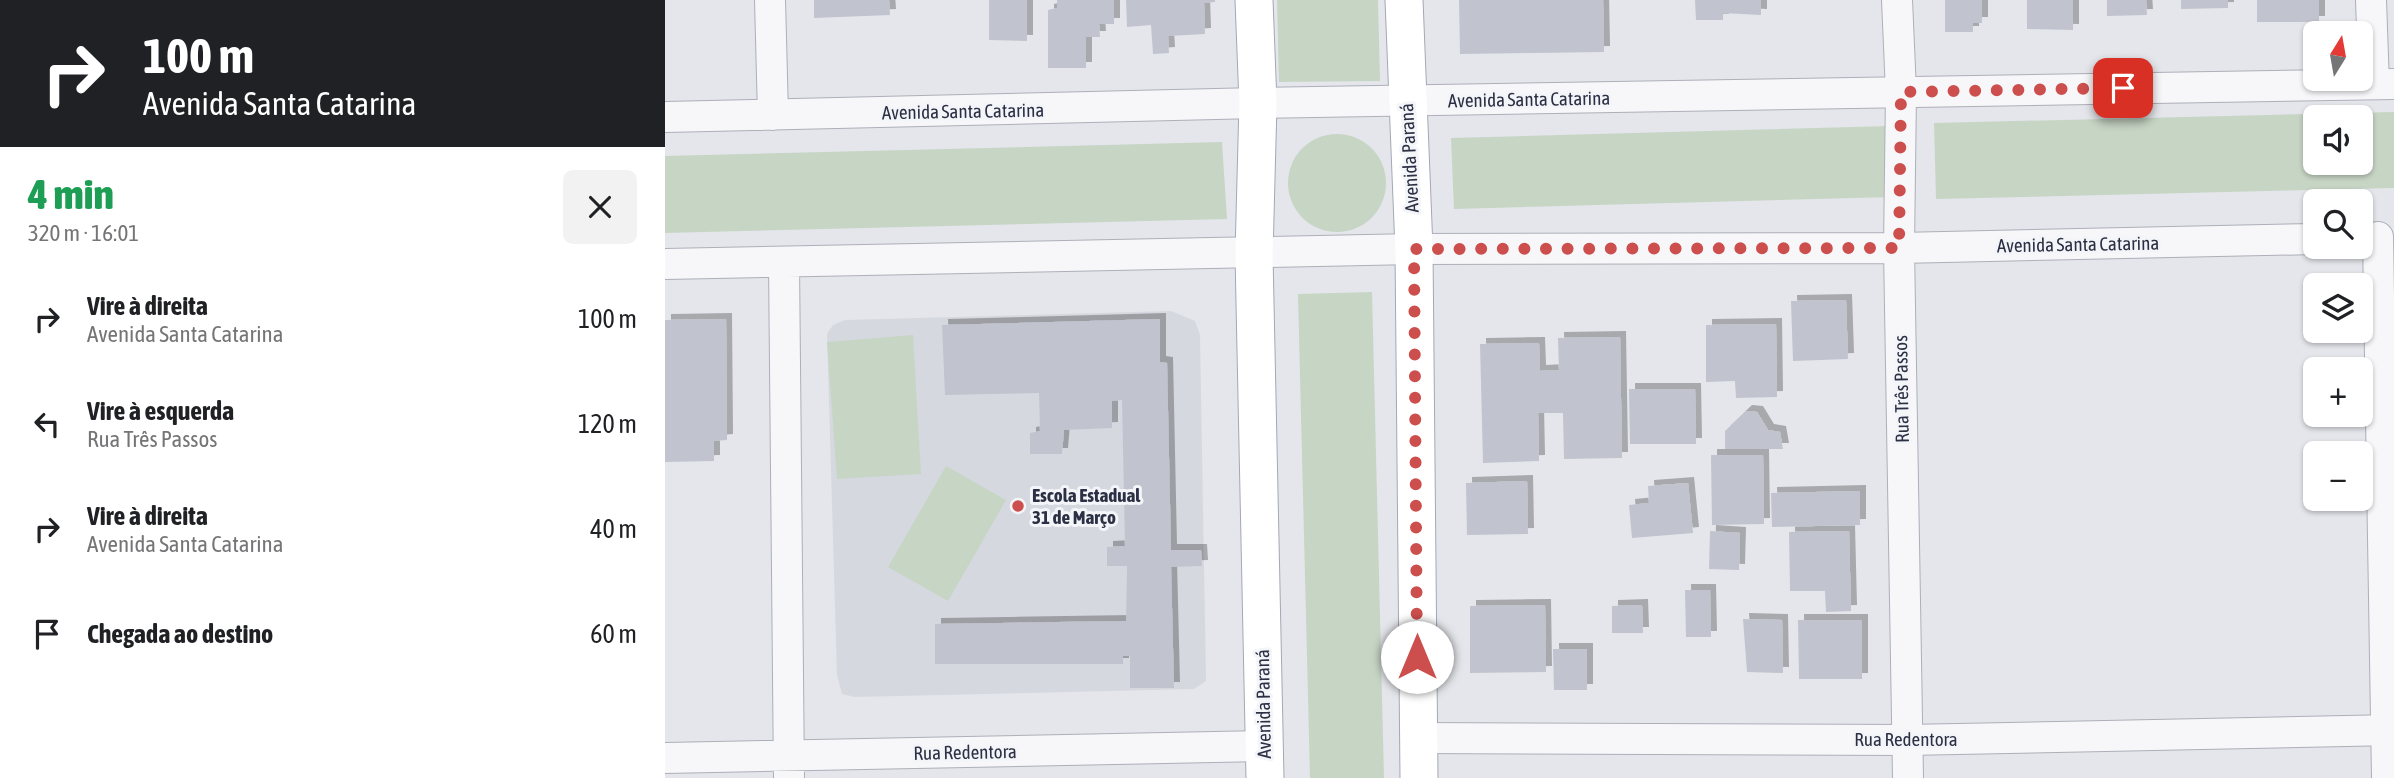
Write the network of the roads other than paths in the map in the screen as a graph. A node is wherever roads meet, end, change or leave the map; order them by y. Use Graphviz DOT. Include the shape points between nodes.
graph roads {
  1 [pos="770,0"];
  2 [pos="1254,0"];
  3 [pos="1404,0"];
  4 [pos="1897,0"];
  5 [pos="2371,0"];
  6 [pos="2384,84"];
  7 [pos="1901,92"];
  8 [pos="1406,101"];
  9 [pos="1258,103"];
  10 [pos="773,115"];
  11 [pos="665,117"];
  12 [pos="2377,238"];
  13 [pos="2303,239"];
  14 [pos="1899,248"];
  15 [pos="1414,249"];
  16 [pos="1254,255"];
  17 [pos="784,262"];
  18 [pos="665,264"];
  19 [pos="2389,730"];
  20 [pos="1418,738"];
  21 [pos="1907,740"];
  22 [pos="665,758"];
  23 [pos="1265,762"];
  24 [pos="789,767"];
  25 [pos="1419,778"];
  26 [pos="1908,778"];
  27 [pos="2386,778"];
  1 -- 10 [label="street"];
  2 -- 9 [label="main road, Avenida Paraná"];
  3 -- 8 [label="main road, Avenida Paraná"];
  4 -- 7 [label="street, Rua Três Passos"];
  5 -- 6 [label="street"];
  6 -- 7 [label="street, Avenida Santa Catarina"];
  7 -- 8 [label="street, Avenida Santa Catarina"];
  7 -- 14 [label="street, Rua Três Passos"];
  8 -- 9 [label="street, Avenida Santa Catarina"];
  8 -- 15 [label="main road, Avenida Paraná"];
  9 -- 10 [label="street, Avenida Santa Catarina"];
  9 -- 16 [label="main road, Avenida Paraná"];
  10 -- 11 [label="street, Avenida Santa Catarina"];
  12 -- 19 [label="street"];
  13 -- 14 [label="street, Avenida Santa Catarina"];
  14 -- 15 [label="street, Avenida Santa Catarina"];
  14 -- 21 [label="street, Rua Três Passos"];
  15 -- 16 [label="street, Avenida Santa Catarina"];
  15 -- 20 [label="main road, Avenida Paraná"];
  16 -- 17 [label="street, Avenida Santa Catarina"];
  16 -- 23 [label="main road, Avenida Paraná"];
  17 -- 18 [label="street, Avenida Santa Catarina"];
  17 -- 24 [label="street"];
  19 -- 21 [label="street, Rua Redentora"];
  19 -- 27 [label="street"];
  20 -- 21 [label="street, Rua Redentora"];
  20 -- 25 [label="main road, Avenida Paraná"];
  21 -- 26 [label="street, Rua Três Passos"];
  22 -- 24 [label="street, Rua Redentora"];
  23 -- 24 [label="street, Rua Redentora"];
}
